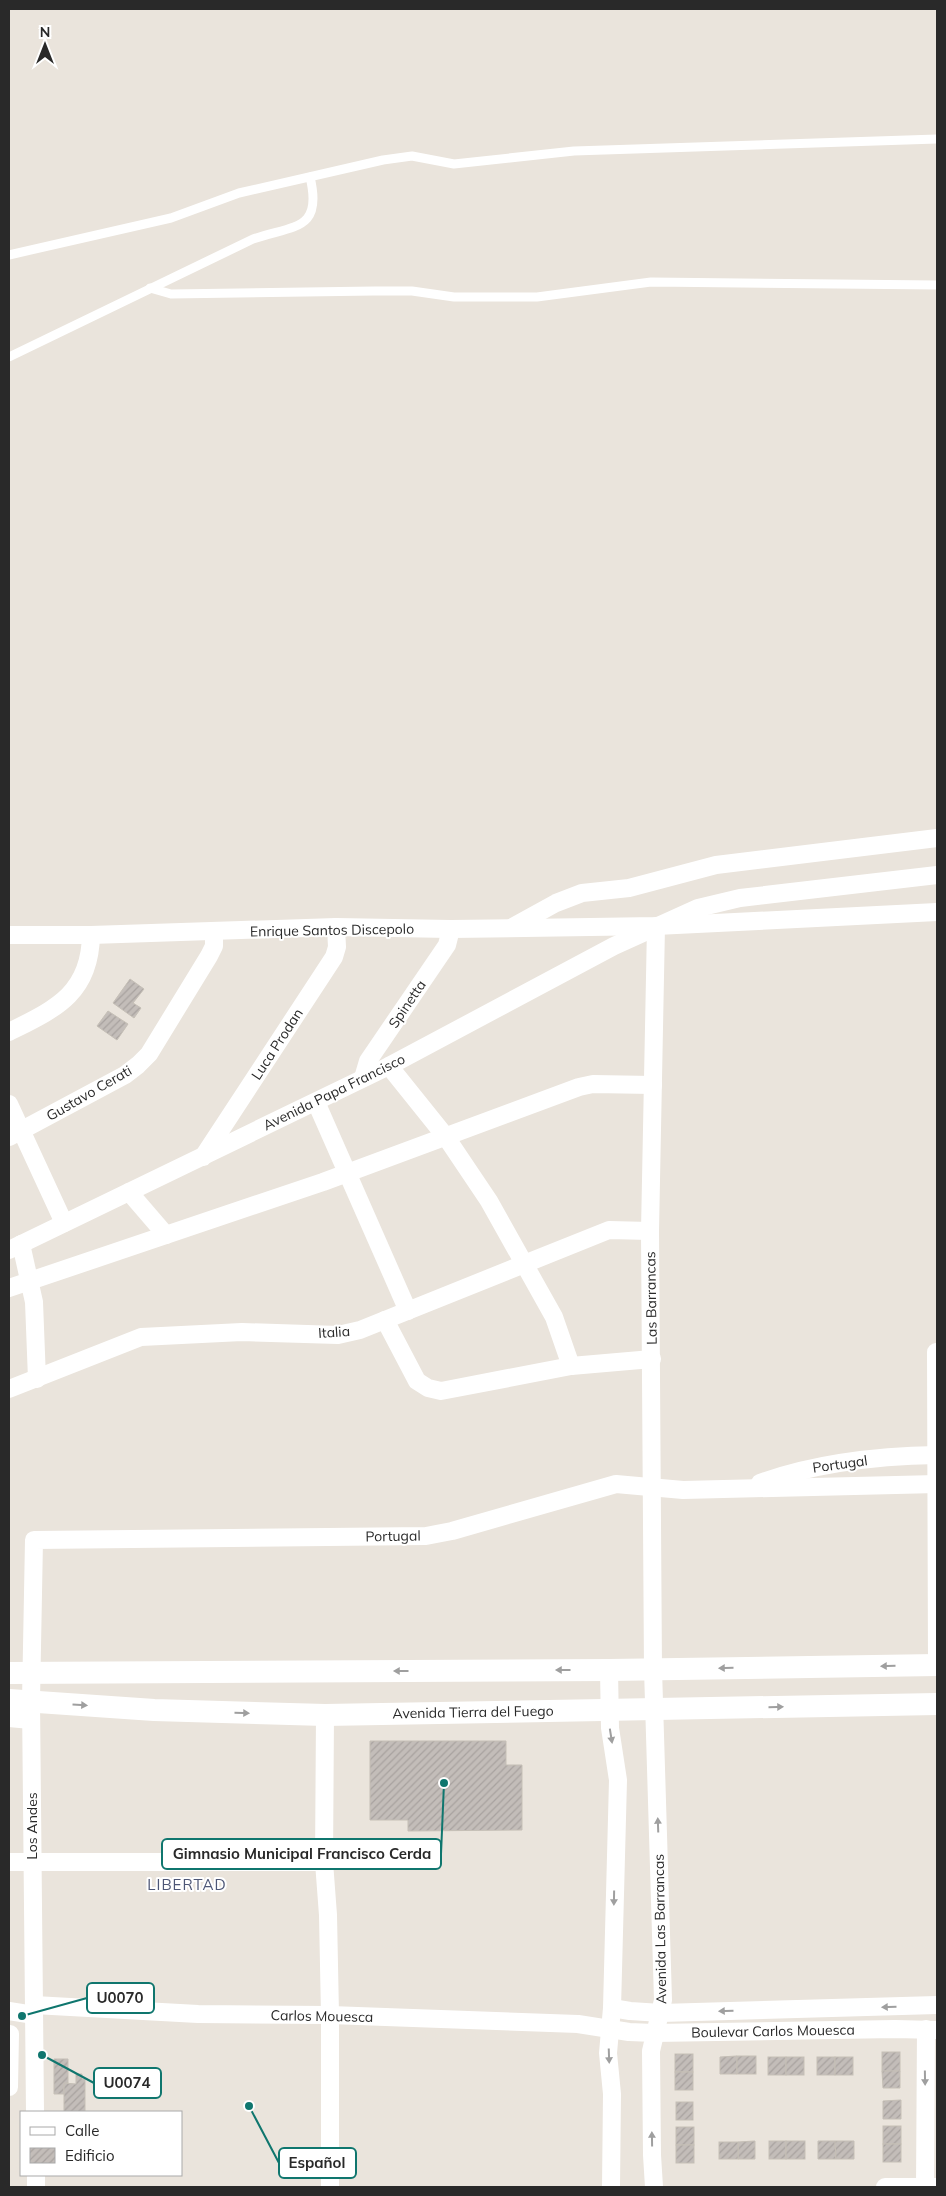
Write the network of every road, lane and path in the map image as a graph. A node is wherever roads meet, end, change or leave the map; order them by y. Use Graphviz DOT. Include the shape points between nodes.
graph roads {
  1 [pos="937,140"];
  2 [pos="310,177"];
  3 [pos="9,255"];
  4 [pos="937,285"];
  5 [pos="150,288"];
  6 [pos="9,356"];
  7 [pos="937,838"];
  8 [pos="937,875"];
  9 [pos="937,912"];
  10 [pos="656,926"];
  11 [pos="336,927"];
  12 [pos="511,928"];
  13 [pos="451,929"];
  14 [pos="214,932"];
  15 [pos="9,935"];
  16 [pos="91,935"];
  17 [pos="9,1032"];
  18 [pos="388,1066"];
  19 [pos="363,1078"];
  20 [pos="653,1085"];
  21 [pos="316,1102"];
  22 [pos="9,1104"];
  23 [pos="16,1134"];
  24 [pos="446,1137"];
  25 [pos="203,1157"];
  26 [pos="348,1173"];
  27 [pos="129,1192"];
  28 [pos="64,1223"];
  29 [pos="650,1231"];
  30 [pos="166,1235"];
  31 [pos="15,1247"];
  32 [pos="524,1265"];
  33 [pos="30,1281"];
  34 [pos="9,1288"];
  35 [pos="408,1311"];
  36 [pos="385,1320"];
  37 [pos="936,1352"];
  38 [pos="652,1359"];
  39 [pos="571,1366"];
  40 [pos="37,1379"];
  41 [pos="9,1389"];
  42 [pos="936,1455"];
  43 [pos="936,1484"];
  44 [pos="652,1486"];
  45 [pos="745,1488"];
  46 [pos="34,1540"];
  47 [pos="937,1665"];
  48 [pos="653,1669"];
  49 [pos="609,1670"];
  50 [pos="9,1673"];
  51 [pos="31,1673"];
  52 [pos="9,1700"];
  53 [pos="937,1704"];
  54 [pos="31,1710"];
  55 [pos="610,1710"];
  56 [pos="655,1710"];
  57 [pos="325,1715"];
  58 [pos="9,1718"];
  59 [pos="9,1862"];
  60 [pos="324,1862"];
  61 [pos="33,1863"];
  62 [pos="937,2005"];
  63 [pos="612,2008"];
  64 [pos="34,2010"];
  65 [pos="9,2011"];
  66 [pos="661,2013"];
  67 [pos="330,2015"];
  68 [pos="610,2028"];
  69 [pos="932,2030"];
  70 [pos="654,2033"];
  71 [pos="9,2034"];
  72 [pos="34,2036"];
  73 [pos="9,2087"];
  74 [pos="35,2111"];
  75 [pos="330,2187"];
  76 [pos="611,2187"];
  77 [pos="654,2187"];
  78 [pos="885,2187"];
  79 [pos="925,2187"];
  80 [pos="937,2187"];
  1 -- 2 [label="lane" via="574,151 454,164 412,156"];
  2 -- 3 [label="lane" via="239,193 171,218"];
  2 -- 5 [label="lane" via="315,197 313,211 307,219 291,228 253,239"];
  4 -- 5 [label="lane" via="651,282 537,297 454,297 374,290 171,294"];
  5 -- 6 [label="lane"];
  7 -- 12 [label="street" via="716,865 629,888 582,894 556,903"];
  8 -- 10 [label="street, Avenida Papa Francisco" via="740,898 698,908"];
  9 -- 10 [label="street, Enrique Santos Discepolo"];
  10 -- 12 [label="street, Enrique Santos Discepolo"];
  10 -- 18 [label="street, Avenida Papa Francisco"];
  10 -- 20 [label="street, Las Barrancas"];
  11 -- 13 [label="street, Enrique Santos Discepolo"];
  11 -- 14 [label="street, Enrique Santos Discepolo"];
  11 -- 25 [label="street, Luca Prodan" via="334,957"];
  12 -- 13 [label="street, Enrique Santos Discepolo"];
  13 -- 19 [label="street, Spinetta" via="447,945 368,1061"];
  14 -- 16 [label="street, Enrique Santos Discepolo"];
  14 -- 23 [label="street, Gustavo Cerati" via="214,946 209,956 149,1054 125,1075"];
  15 -- 16 [label="street, Enrique Santos Discepolo"];
  16 -- 17 [label="street" via="90,956 72,992 51,1012"];
  18 -- 19 [label="street, Avenida Papa Francisco"];
  18 -- 24 [label="street"];
  19 -- 21 [label="street, Avenida Papa Francisco"];
  20 -- 24 [label="street" via="592,1084"];
  20 -- 29 [label="street, Las Barrancas"];
  21 -- 25 [label="street, Avenida Papa Francisco"];
  21 -- 26 [label="street"];
  22 -- 23 [label="street"];
  23 -- 28 [label="street"];
  24 -- 26 [label="street"];
  24 -- 32 [label="street" via="489,1201"];
  25 -- 27 [label="street, Avenida Papa Francisco"];
  26 -- 30 [label="street"];
  26 -- 35 [label="street"];
  27 -- 28 [label="street, Avenida Papa Francisco"];
  27 -- 30 [label="street"];
  28 -- 31 [label="street, Avenida Papa Francisco"];
  29 -- 32 [label="street, Italia" via="609,1230"];
  29 -- 38 [label="street, Las Barrancas"];
  30 -- 33 [label="street"];
  31 -- 33 [label="street"];
  32 -- 35 [label="street, Italia"];
  32 -- 39 [label="street" via="554,1317"];
  33 -- 34 [label="street"];
  33 -- 40 [label="street"];
  35 -- 36 [label="street, Italia"];
  36 -- 39 [label="street" via="417,1380 428,1388 441,1391"];
  36 -- 40 [label="street, Italia" via="338,1335 242,1332 141,1337"];
  37 -- 42 [label="street"];
  38 -- 39 [label="street"];
  38 -- 44 [label="street, Las Barrancas"];
  40 -- 41 [label="street, Italia"];
  42 -- 43 [label="street"];
  42 -- 45 [label="street, Portugal" via="897,1456 793,1471"];
  43 -- 45 [label="street, Portugal"];
  43 -- 47 [label="street"];
  44 -- 45 [label="street, Portugal" via="682,1490"];
  44 -- 46 [label="street, Portugal" via="616,1484 426,1536"];
  44 -- 48 [label="street, Las Barrancas"];
  46 -- 51 [label="street, Los Andes"];
  47 -- 48 [label="street, one-way"];
  48 -- 49 [label="street"];
  48 -- 56 [label="street, Avenida Las Barrancas"];
  49 -- 51 [label="street, one-way"];
  49 -- 55 [label="street"];
  50 -- 51 [label="street"];
  51 -- 54 [label="street, Los Andes"];
  52 -- 54 [label="street, Avenida Tierra del Fuego"];
  56 -- 53 [label="street, Avenida Tierra del Fuego, one-way"];
  54 -- 57 [label="street, Avenida Tierra del Fuego, one-way" via="71,1705"];
  54 -- 58 [label="street"];
  54 -- 61 [label="street, Los Andes"];
  55 -- 56 [label="street, Avenida Tierra del Fuego"];
  55 -- 57 [label="street, Avenida Tierra del Fuego"];
  55 -- 63 [label="street, one-way" via="618,1780"];
  66 -- 56 [label="street, Avenida Las Barrancas, one-way"];
  57 -- 60 [label="street"];
  59 -- 61 [label="street"];
  60 -- 61 [label="street"];
  60 -- 67 [label="street"];
  61 -- 64 [label="street, Los Andes"];
  62 -- 66 [label="street, Boulevar Carlos Mouesca, one-way"];
  63 -- 66 [label="street, Boulevar Carlos Mouesca"];
  63 -- 68 [label="street"];
  64 -- 65 [label="street, Carlos Mouesca"];
  64 -- 67 [label="street, Carlos Mouesca"];
  64 -- 72 [label="street, Los Andes"];
  66 -- 70 [label="street, Avenida Las Barrancas"];
  67 -- 68 [label="street, Carlos Mouesca" via="578,2024"];
  67 -- 75 [label="street"];
  68 -- 70 [label="street, Boulevar Carlos Mouesca"];
  68 -- 76 [label="street, one-way"];
  69 -- 70 [label="street, Boulevar Carlos Mouesca"];
  69 -- 79 [label="street, one-way"];
  77 -- 70 [label="street, Avenida Las Barrancas, one-way" via="651,2080"];
  71 -- 72 [label="street"];
  71 -- 73 [label="street"];
  72 -- 74 [label="street, Los Andes"];
  78 -- 79 [label="street"];
  79 -- 80 [label="street"];
}
